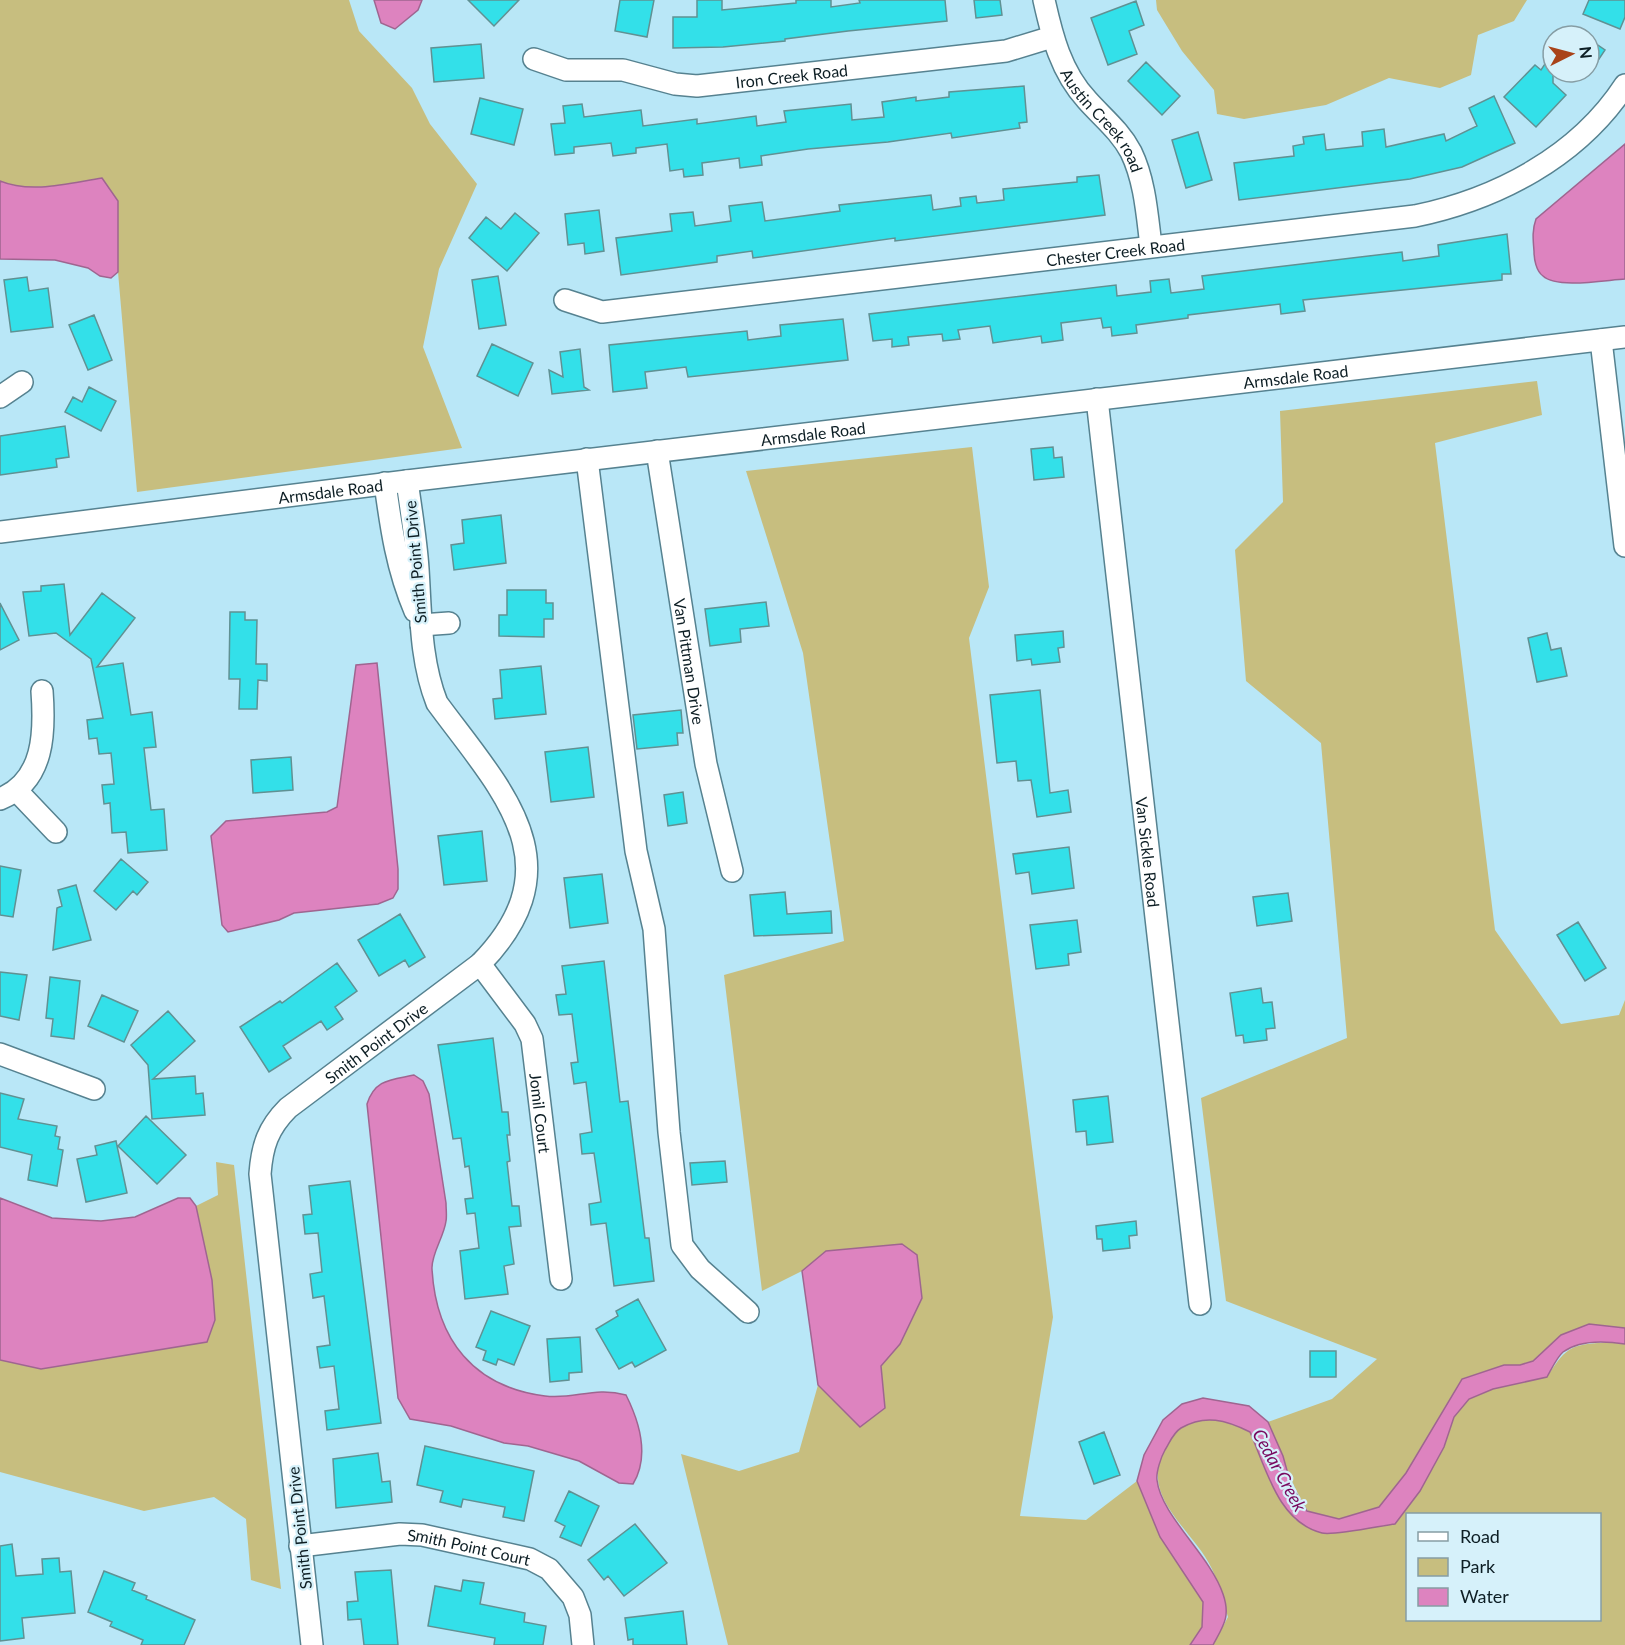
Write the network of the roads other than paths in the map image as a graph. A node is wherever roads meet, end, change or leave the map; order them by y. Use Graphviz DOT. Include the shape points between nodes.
graph roads {
  1 [pos="1044,0"];
  2 [pos="1052,37"];
  3 [pos="534,59"];
  4 [pos="1625,85"];
  5 [pos="1151,246"];
  6 [pos="565,300"];
  7 [pos="1625,337"];
  8 [pos="1601,340"];
  9 [pos="22,382"];
  10 [pos="0,397"];
  11 [pos="1096,399"];
  12 [pos="657,451"];
  13 [pos="587,459"];
  14 [pos="407,481"];
  15 [pos="385,483"];
  16 [pos="0,532"];
  17 [pos="1625,546"];
  18 [pos="449,623"];
  19 [pos="421,625"];
  20 [pos="42,691"];
  21 [pos="9,795"];
  22 [pos="56,832"];
  23 [pos="732,871"];
  24 [pos="480,964"];
  25 [pos="0,1054"];
  26 [pos="94,1089"];
  27 [pos="561,1279"];
  28 [pos="1200,1304"];
  29 [pos="748,1312"];
  30 [pos="300,1546"];
  31 [pos="312,1645"];
  32 [pos="583,1645"];
  1 -- 2 [label="street, Austin Creek road"];
  2 -- 3 [label="street, Iron Creek Road" via="1006,51 698,86 623,70 566,70"];
  2 -- 5 [label="street, Austin Creek road" via="1067,73 1130,150 1141,178"];
  4 -- 5 [label="street, Chester Creek Road" via="1596,121 1553,158 1514,183 1476,200 1415,216"];
  5 -- 6 [label="street, Chester Creek Road" via="602,312"];
  7 -- 8 [label="street, Armsdale Road"];
  8 -- 11 [label="street, Armsdale Road"];
  8 -- 17 [label="street"];
  9 -- 10 [label="street"];
  11 -- 12 [label="street, Armsdale Road"];
  11 -- 28 [label="street, Van Sickle Road"];
  12 -- 13 [label="street, Armsdale Road"];
  12 -- 23 [label="street, Van Pittman Drive" via="706,764"];
  13 -- 14 [label="street, Armsdale Road"];
  13 -- 29 [label="street" via="636,851 654,930 682,1245 700,1269"];
  14 -- 15 [label="street, Armsdale Road"];
  14 -- 19 [label="street, Smith Point Drive"];
  15 -- 16 [label="street, Armsdale Road"];
  15 -- 19 [label="street" via="394,552"];
  18 -- 19 [label="street"];
  19 -- 24 [label="street, Smith Point Drive" via="436,703 507,799 523,837 523,900 502,942"];
  20 -- 21 [label="street" via="45,726 40,752 30,775"];
  21 -- 22 [label="street"];
  24 -- 27 [label="street, Jomil Court" via="525,1024 531,1039"];
  24 -- 30 [label="street, Smith Point Drive" via="288,1108 274,1122 262,1146 260,1174"];
  25 -- 26 [label="street"];
  30 -- 31 [label="street, Smith Point Drive"];
  30 -- 32 [label="street, Smith Point Court" via="422,1535 530,1559 549,1569 573,1597 580,1615"];
}
